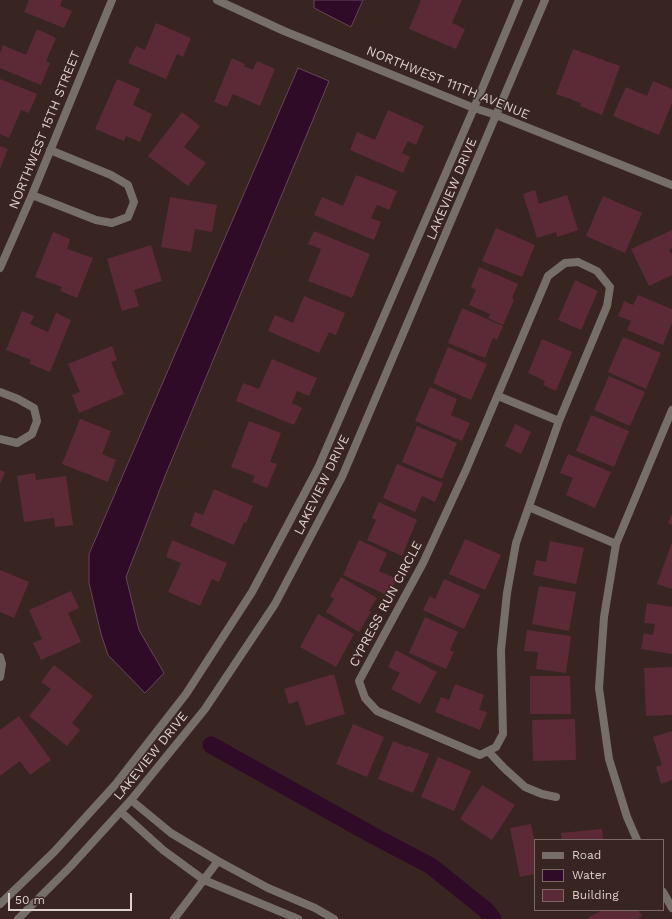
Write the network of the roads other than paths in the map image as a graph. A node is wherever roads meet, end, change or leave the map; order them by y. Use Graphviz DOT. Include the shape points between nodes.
graph roads {
  1 [pos="112,0"];
  2 [pos="217,0"];
  3 [pos="520,0"];
  4 [pos="545,0"];
  5 [pos="474,108"];
  6 [pos="496,115"];
  7 [pos="50,150"];
  8 [pos="672,185"];
  9 [pos="32,195"];
  10 [pos="0,268"];
  11 [pos="0,392"];
  12 [pos="498,396"];
  13 [pos="672,410"];
  14 [pos="560,421"];
  15 [pos="0,439"];
  16 [pos="529,507"];
  17 [pos="616,544"];
  18 [pos="0,657"];
  19 [pos="0,677"];
  20 [pos="488,751"];
  21 [pos="556,797"];
  22 [pos="131,800"];
  23 [pos="121,812"];
  24 [pos="637,839"];
  25 [pos="218,861"];
  26 [pos="204,880"];
  27 [pos="664,894"];
  28 [pos="0,904"];
  29 [pos="672,908"];
  30 [pos="18,919"];
  31 [pos="174,919"];
  32 [pos="298,919"];
  33 [pos="334,919"];
  1 -- 7 [label="street, NORTHWEST 15TH STREET"];
  2 -- 5 [label="street, NORTHWEST 111TH AVENUE" via="284,31"];
  3 -- 5 [label="street, LAKEVIEW DRIVE"];
  4 -- 6 [label="street, LAKEVIEW DRIVE"];
  5 -- 6 [label="street, NORTHWEST 111TH AVENUE"];
  5 -- 28 [label="street, LAKEVIEW DRIVE" via="318,468 252,592 186,694 115,785 54,852"];
  6 -- 8 [label="street, NORTHWEST 111TH AVENUE"];
  6 -- 22 [label="street, LAKEVIEW DRIVE" via="342,477 275,604 205,709"];
  7 -- 9 [label="street, NORTHWEST 15TH STREET"];
  7 -- 9 [label="street" via="111,175 128,185 134,202 128,216 112,223 96,220"];
  9 -- 10 [label="street, NORTHWEST 15TH STREET"];
  11 -- 15 [label="street" via="34,408 37,421 32,434 17,443"];
  12 -- 14 [label="street"];
  12 -- 14 [label="street, CYPRESS RUN CIRCLE" via="548,276 565,263 578,262 598,271 610,287 607,306"];
  12 -- 20 [label="street, CYPRESS RUN CIRCLE" via="423,563 359,681 365,698 377,711 480,754"];
  13 -- 17 [label="street"];
  14 -- 16 [label="street, CYPRESS RUN CIRCLE"];
  16 -- 17 [label="street"];
  16 -- 20 [label="street, CYPRESS RUN CIRCLE" via="516,543 507,593 501,650 503,734 496,747"];
  17 -- 24 [label="street" via="604,617 599,688 609,759"];
  18 -- 19 [label="street"];
  20 -- 21 [label="street" via="525,787"];
  22 -- 23 [label="street, LAKEVIEW DRIVE"];
  22 -- 25 [label="street" via="171,833"];
  23 -- 26 [label="street" via="163,850"];
  23 -- 30 [label="street, LAKEVIEW DRIVE"];
  25 -- 26 [label="street"];
  25 -- 33 [label="street"];
  26 -- 31 [label="street"];
  26 -- 32 [label="street"];
  27 -- 29 [label="street"];
}
